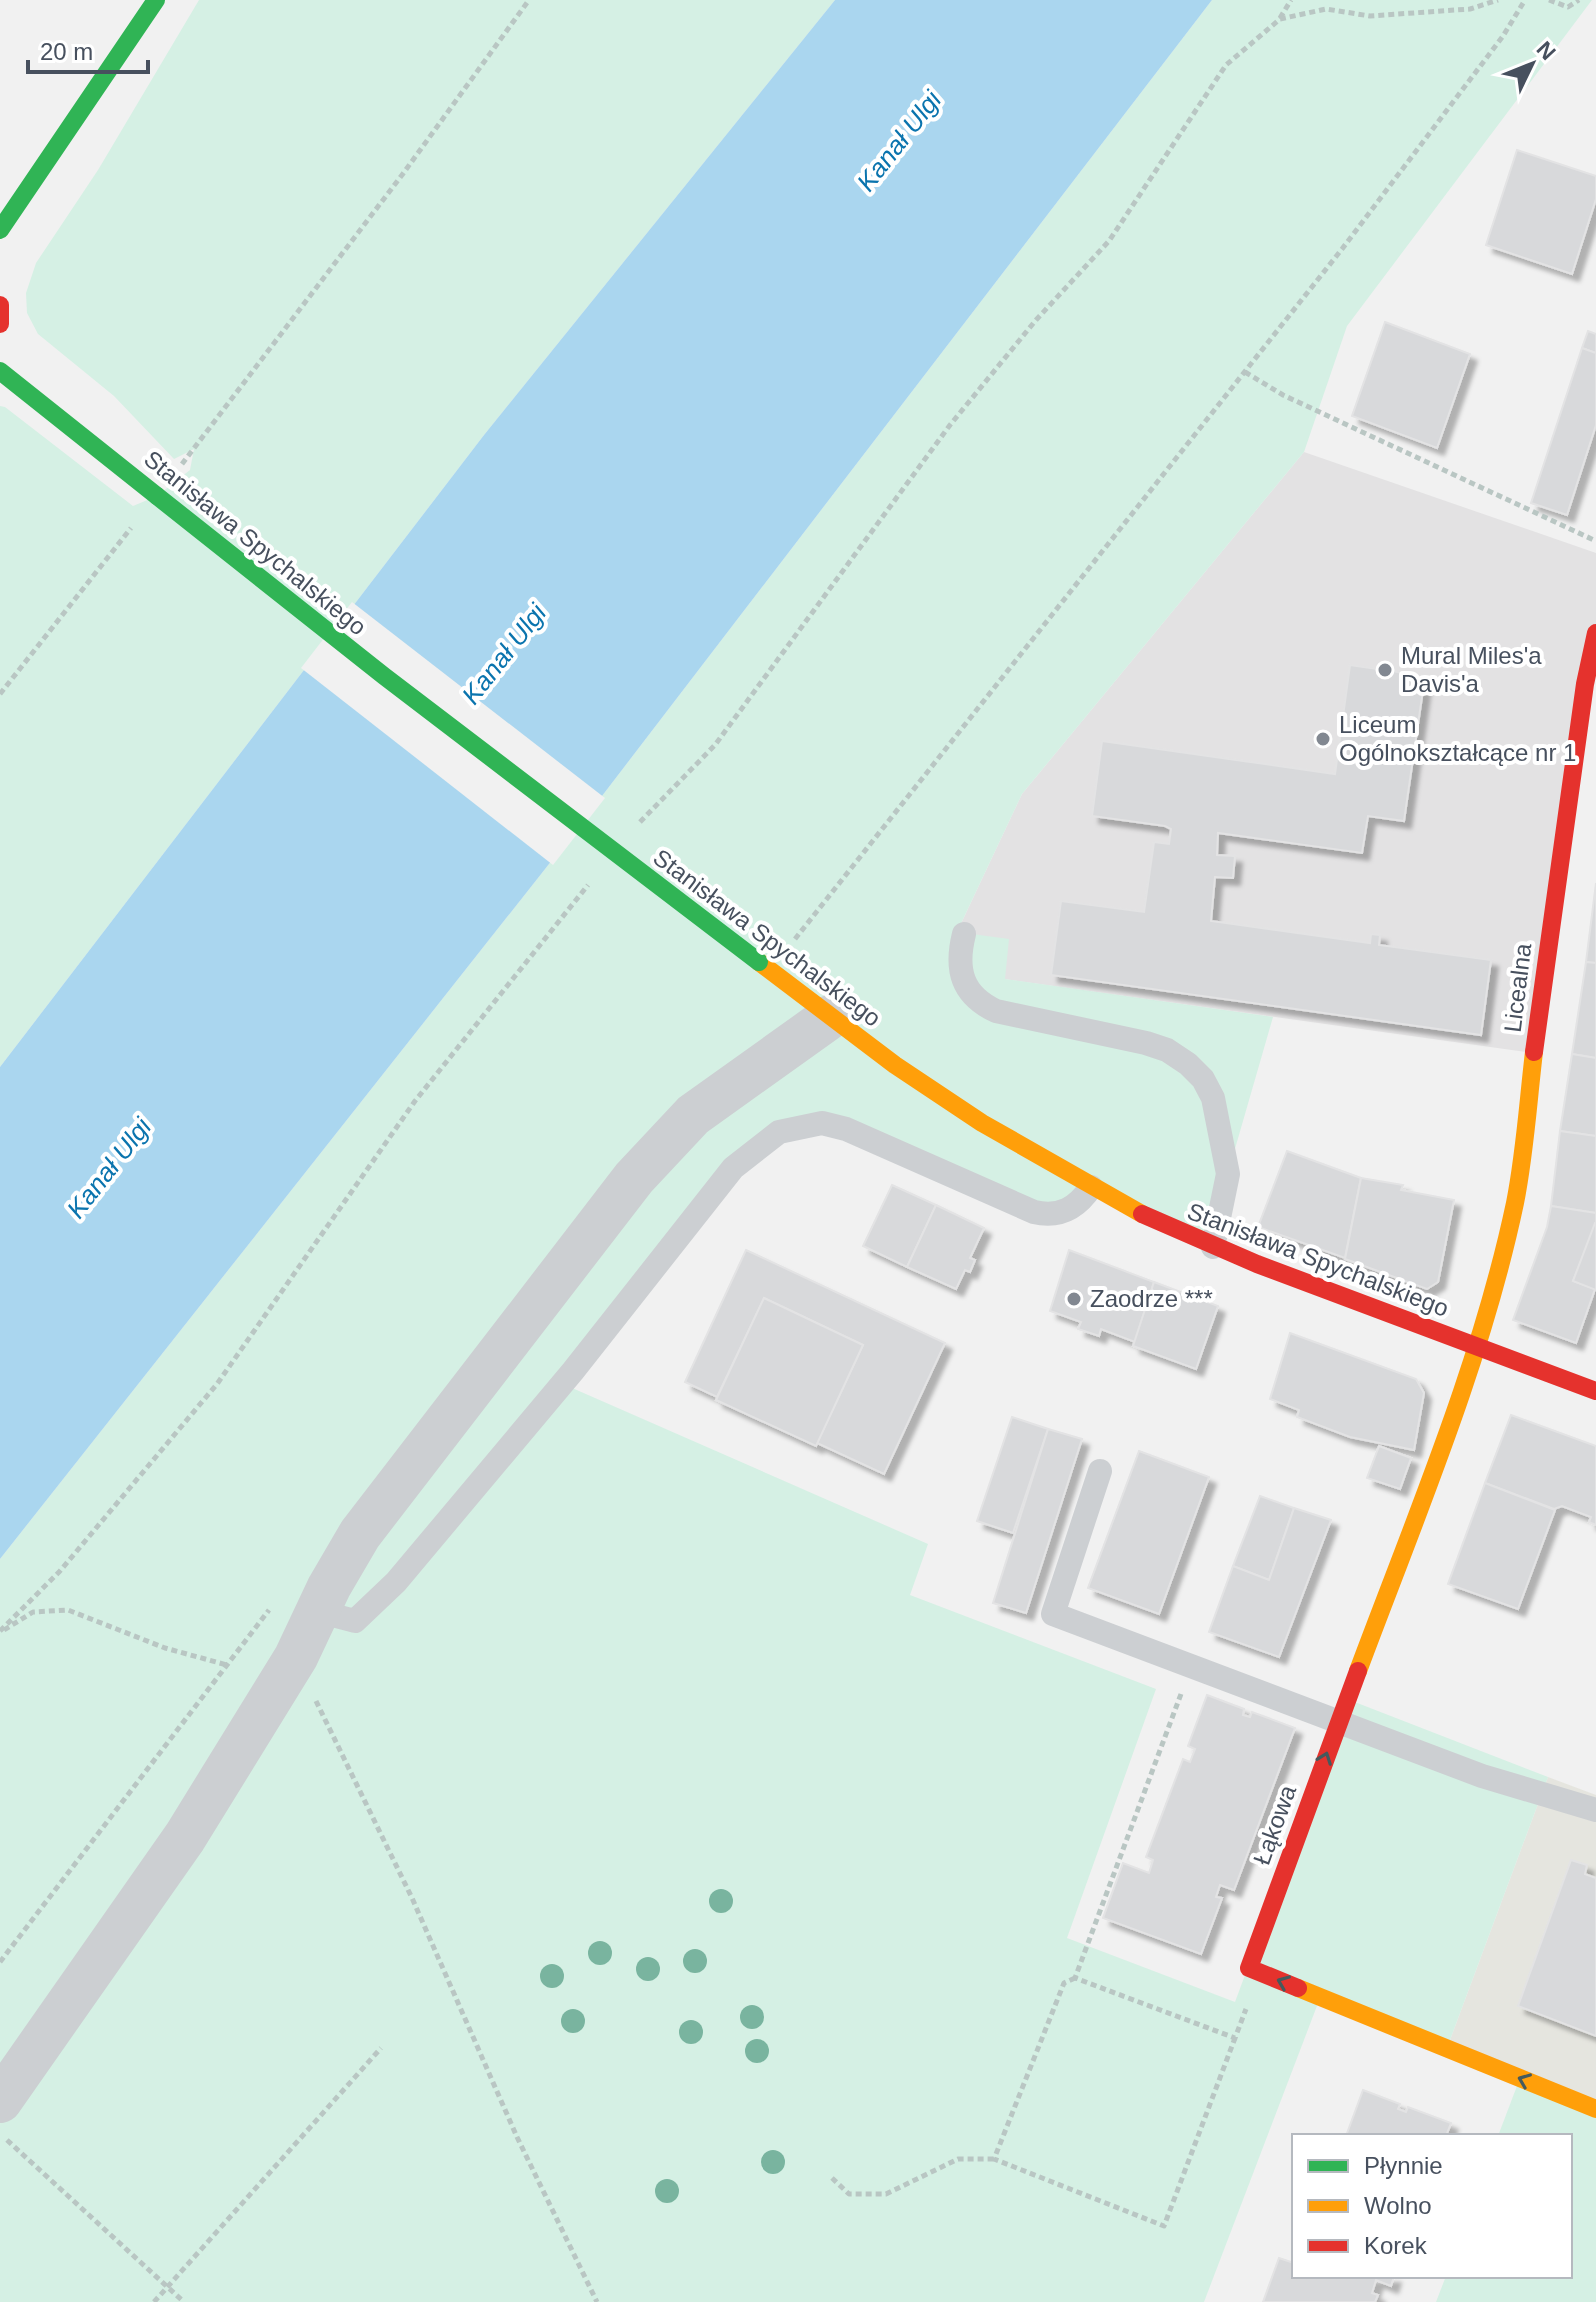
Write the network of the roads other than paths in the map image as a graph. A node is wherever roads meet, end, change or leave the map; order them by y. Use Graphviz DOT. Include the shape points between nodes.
graph roads {
  1 [pos="156,0"];
  2 [pos="0,230"];
  3 [pos="0,305"];
  4 [pos="0,324"];
  5 [pos="0,371"];
  6 [pos="1596,633"];
  7 [pos="964,934"];
  8 [pos="830,1017"];
  9 [pos="1091,1187"];
  10 [pos="1213,1247"];
  11 [pos="1476,1346"];
  12 [pos="1596,1391"];
  13 [pos="1100,1471"];
  14 [pos="317,1611"];
  15 [pos="1338,1722"];
  16 [pos="1596,1810"];
  17 [pos="0,2101"];
  18 [pos="1596,2109"];
  1 -- 2 [label="street"];
  3 -- 4 [label="street"];
  5 -- 8 [label="street, Stanisława Spychalskiego, bridge" via="384,676"];
  6 -- 11 [label="street, Licealna" via="1515,1201"];
  7 -- 10 [label="lane" via="958,957 961,977 981,1004 1167,1050 1203,1079 1213,1098 1228,1174"];
  8 -- 9 [label="street, Stanisława Spychalskiego" via="982,1123"];
  8 -- 14 [label="street" via="693,1115 634,1178 360,1534"];
  9 -- 10 [label="street, Stanisława Spychalskiego"];
  9 -- 14 [label="lane" via="1078,1205 1050,1216 846,1129 822,1123 779,1132 733,1168 573,1371 396,1582 355,1621"];
  10 -- 11 [label="street, Stanisława Spychalskiego"];
  11 -- 12 [label="street, Stanisława Spychalskiego"];
  11 -- 15 [label="street, Łąkowa"];
  13 -- 15 [label="lane" via="1053,1614"];
  14 -- 17 [label="street" via="296,1657 185,1837"];
  15 -- 16 [label="lane" via="1482,1776"];
  18 -- 15 [label="street, Łąkowa, one-way" via="1249,1968"];
}
